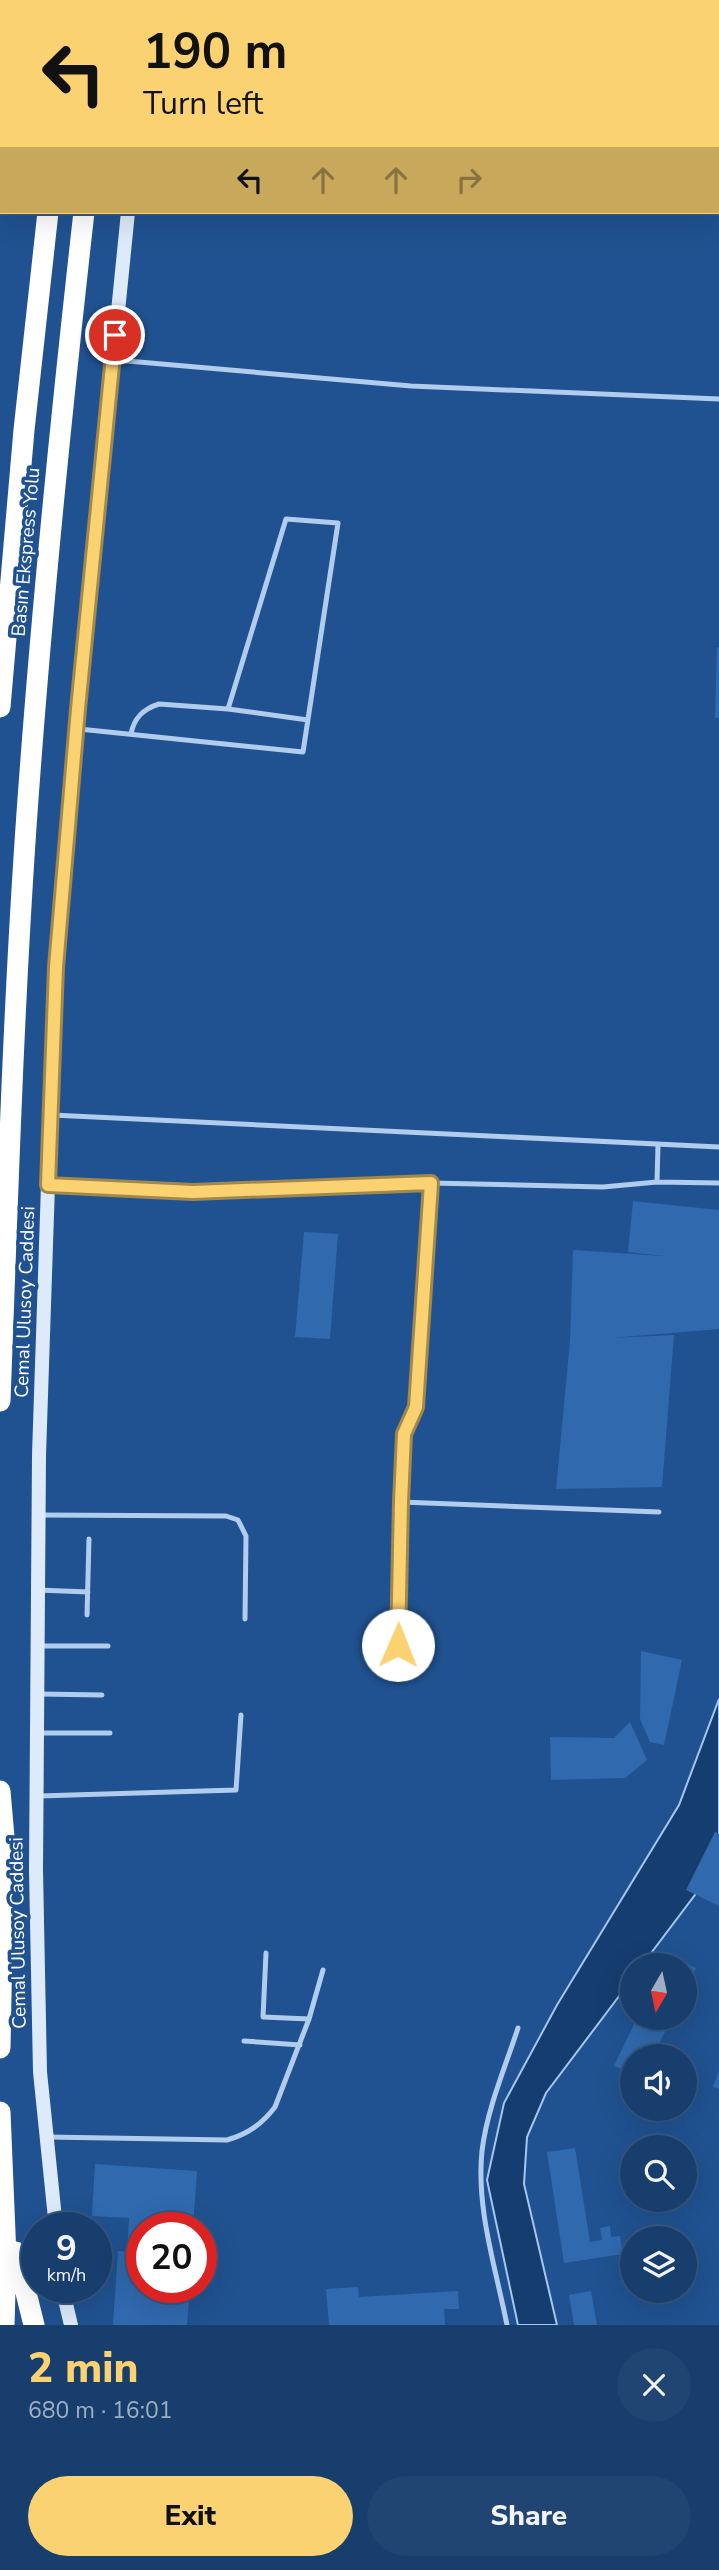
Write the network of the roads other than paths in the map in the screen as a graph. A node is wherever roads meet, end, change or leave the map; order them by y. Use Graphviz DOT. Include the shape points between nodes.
graph roads {
  1 [pos="48,214"];
  2 [pos="84,214"];
  3 [pos="128,214"];
  4 [pos="113,360"];
  5 [pos="719,399"];
  6 [pos="0,707"];
  7 [pos="228,709"];
  8 [pos="308,720"];
  9 [pos="77,728"];
  10 [pos="131,734"];
  11 [pos="52,1115"];
  12 [pos="658,1144"];
  13 [pos="719,1147"];
  14 [pos="657,1182"];
  15 [pos="431,1183"];
  16 [pos="719,1183"];
  17 [pos="48,1185"];
  18 [pos="0,1401"];
  19 [pos="401,1502"];
  20 [pos="659,1512"];
  21 [pos="38,1515"];
  22 [pos="89,1539"];
  23 [pos="37,1590"];
  24 [pos="88,1592"];
  25 [pos="87,1615"];
  26 [pos="245,1619"];
  27 [pos="36,1646"];
  28 [pos="108,1646"];
  29 [pos="408,1671"];
  30 [pos="36,1694"];
  31 [pos="102,1695"];
  32 [pos="241,1715"];
  33 [pos="36,1733"];
  34 [pos="110,1733"];
  35 [pos="0,1791"];
  36 [pos="36,1796"];
  37 [pos="266,1953"];
  38 [pos="323,1970"];
  39 [pos="309,2019"];
  40 [pos="518,2028"];
  41 [pos="243,2041"];
  42 [pos="300,2045"];
  43 [pos="0,2048"];
  44 [pos="0,2112"];
  45 [pos="0,2132"];
  46 [pos="47,2137"];
  47 [pos="54,2212"];
  48 [pos="66,2303"];
  49 [pos="4,2325"];
  50 [pos="34,2325"];
  51 [pos="71,2325"];
  52 [pos="508,2325"];
  1 -- 6 [label="highway, Basın Ekspress Yolu"];
  2 -- 18 [label="highway, Basın Ekspress Yolu" via="30,774"];
  3 -- 4 [label="main road, Cemal Ulusoy Caddesi"];
  4 -- 5 [label="lane" via="411,386"];
  4 -- 9 [label="main road, Cemal Ulusoy Caddesi"];
  7 -- 8 [label="lane"];
  7 -- 8 [label="lane" via="286,519 338,523"];
  7 -- 10 [label="lane" via="159,704 138,716"];
  8 -- 10 [label="lane" via="303,752"];
  9 -- 10 [label="lane"];
  9 -- 11 [label="main road, Cemal Ulusoy Caddesi" via="56,967"];
  11 -- 12 [label="lane"];
  11 -- 17 [label="main road, Cemal Ulusoy Caddesi"];
  12 -- 13 [label="lane"];
  12 -- 14 [label="lane"];
  14 -- 15 [label="lane" via="603,1187"];
  14 -- 16 [label="lane"];
  15 -- 17 [label="lane" via="193,1192"];
  15 -- 19 [label="lane" via="416,1407 404,1434"];
  17 -- 21 [label="main road, Cemal Ulusoy Caddesi"];
  19 -- 20 [label="lane"];
  19 -- 29 [label="lane" via="398,1645"];
  21 -- 23 [label="main road, Cemal Ulusoy Caddesi"];
  21 -- 26 [label="lane" via="226,1516 238,1520 246,1536"];
  22 -- 24 [label="lane"];
  23 -- 24 [label="lane"];
  23 -- 27 [label="main road, Cemal Ulusoy Caddesi"];
  24 -- 25 [label="lane"];
  27 -- 28 [label="lane"];
  27 -- 30 [label="main road, Cemal Ulusoy Caddesi"];
  30 -- 31 [label="lane"];
  30 -- 33 [label="main road, Cemal Ulusoy Caddesi"];
  32 -- 36 [label="lane" via="236,1790"];
  33 -- 34 [label="lane"];
  33 -- 36 [label="main road, Cemal Ulusoy Caddesi"];
  35 -- 43 [label="highway" via="4,1850"];
  36 -- 46 [label="main road, Cemal Ulusoy Caddesi" via="40,2072"];
  37 -- 39 [label="lane" via="263,2017"];
  38 -- 39 [label="lane"];
  39 -- 42 [label="lane"];
  40 -- 52 [label="lane" via="488,2121 481,2170 484,2208"];
  41 -- 42 [label="lane"];
  42 -- 46 [label="lane" via="275,2107 258,2126 238,2137"];
  44 -- 45 [label="highway"];
  45 -- 49 [label="highway"];
  45 -- 50 [label="highway" via="14,2246"];
  46 -- 47 [label="main road, Cemal Ulusoy Caddesi"];
  48 -- 51 [label="main road"];
}
